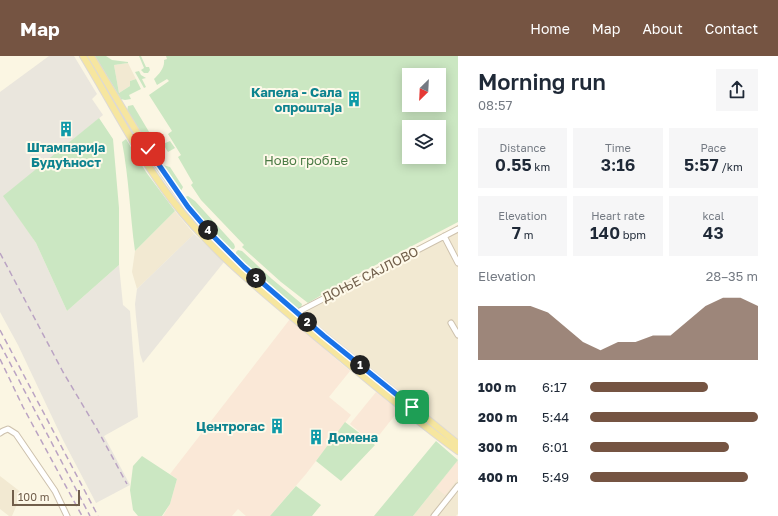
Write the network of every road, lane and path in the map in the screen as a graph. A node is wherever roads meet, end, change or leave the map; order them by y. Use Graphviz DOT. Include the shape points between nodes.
graph roads {
  1 [pos="83,56"];
  2 [pos="91,56"];
  3 [pos="458,228"];
  4 [pos="444,236"];
  5 [pos="458,263"];
  6 [pos="296,313"];
  7 [pos="451,323"];
  8 [pos="458,335"];
  9 [pos="0,433"];
  10 [pos="458,448"];
  11 [pos="458,486"];
  12 [pos="67,516"];
  13 [pos="434,516"];
  1 -- 10 [label="main road" via="148,165 199,232 267,296 375,386"];
  2 -- 6 [label="main road" via="151,155 188,207 244,267"];
  3 -- 4 [label="street, ДОЊЕ САЈЛОВО"];
  4 -- 5 [label="street"];
  4 -- 6 [label="street, ДОЊЕ САЈЛОВО"];
  6 -- 10 [label="main road"];
  7 -- 8 [label="street"];
  9 -- 12 [label="street" via="8,429 16,434 55,491"];
  11 -- 13 [label="street"];
}
